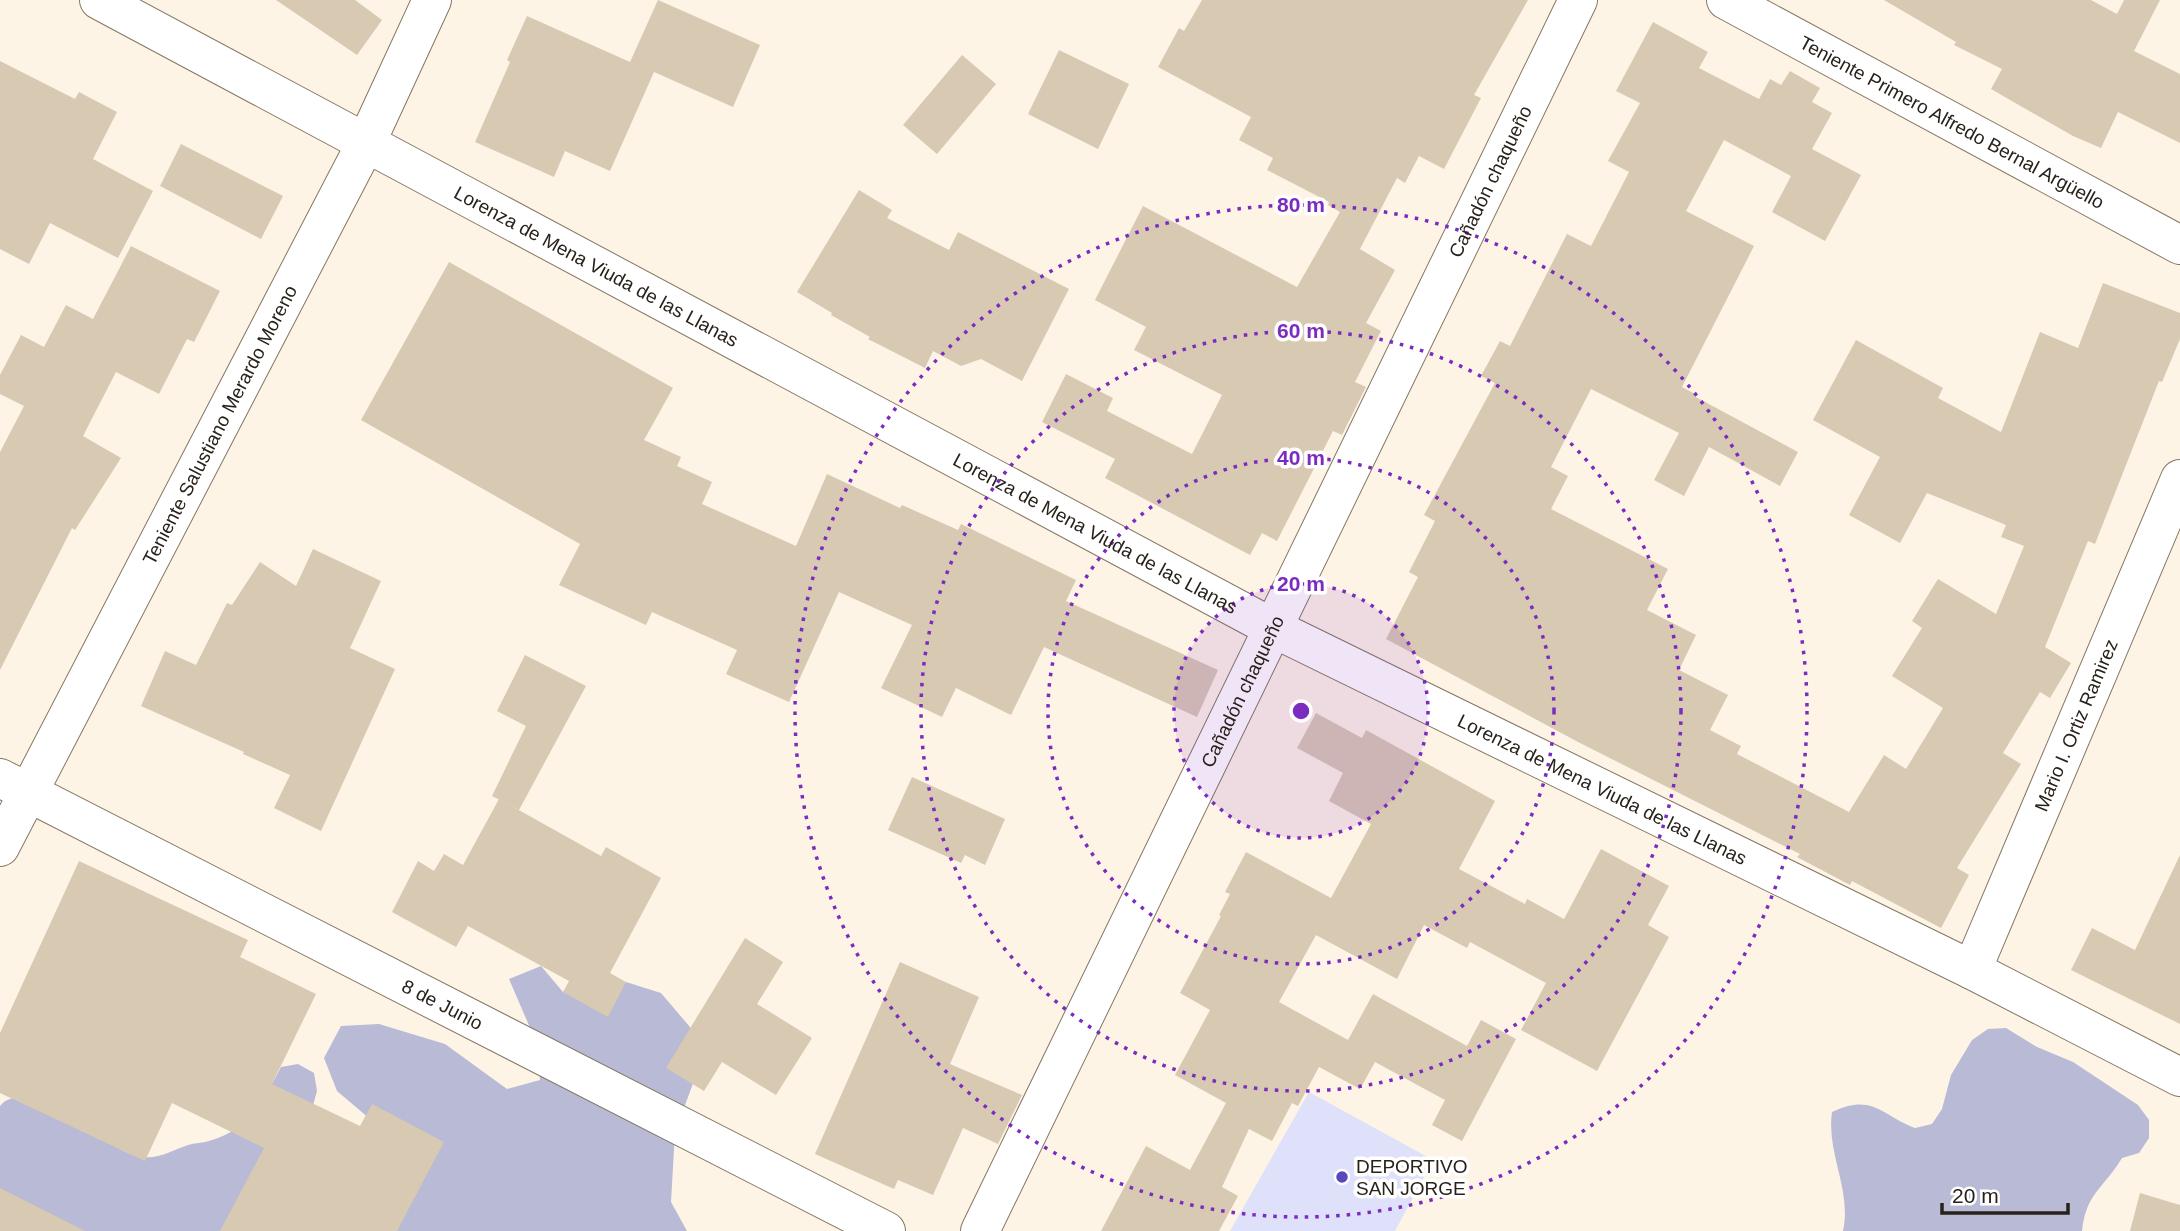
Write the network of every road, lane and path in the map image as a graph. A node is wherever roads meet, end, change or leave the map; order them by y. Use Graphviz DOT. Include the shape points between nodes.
graph roads {
  1 [pos="99,0"];
  2 [pos="432,0"];
  3 [pos="1578,0"];
  4 [pos="1726,0"];
  5 [pos="366,143"];
  6 [pos="2180,245"];
  7 [pos="2180,479"];
  8 [pos="1273,628"];
  9 [pos="14,786"];
  10 [pos="0,847"];
  11 [pos="1972,970"];
  12 [pos="2180,1077"];
  13 [pos="886,1231"];
  14 [pos="980,1231"];
  1 -- 5 [label="street, Lorenza de Mena Viuda de las Llanas"];
  2 -- 5 [label="street, Teniente Salustiano Merardo Moreno"];
  3 -- 8 [label="street, Cañadón chaqueño"];
  4 -- 6 [label="street, Teniente Primero Alfredo Bernal Argüello"];
  5 -- 8 [label="street, Lorenza de Mena Viuda de las Llanas"];
  5 -- 9 [label="street, Teniente Salustiano Merardo Moreno"];
  7 -- 11 [label="street, Mario I. Ortiz Ramirez"];
  8 -- 11 [label="street, Lorenza de Mena Viuda de las Llanas"];
  8 -- 14 [label="street, Cañadón chaqueño"];
  9 -- 10 [label="street, Teniente Salustiano Merardo Moreno"];
  9 -- 13 [label="street, 8 de Junio"];
  11 -- 12 [label="street, Lorenza de Mena Viuda de las Llanas"];
}
